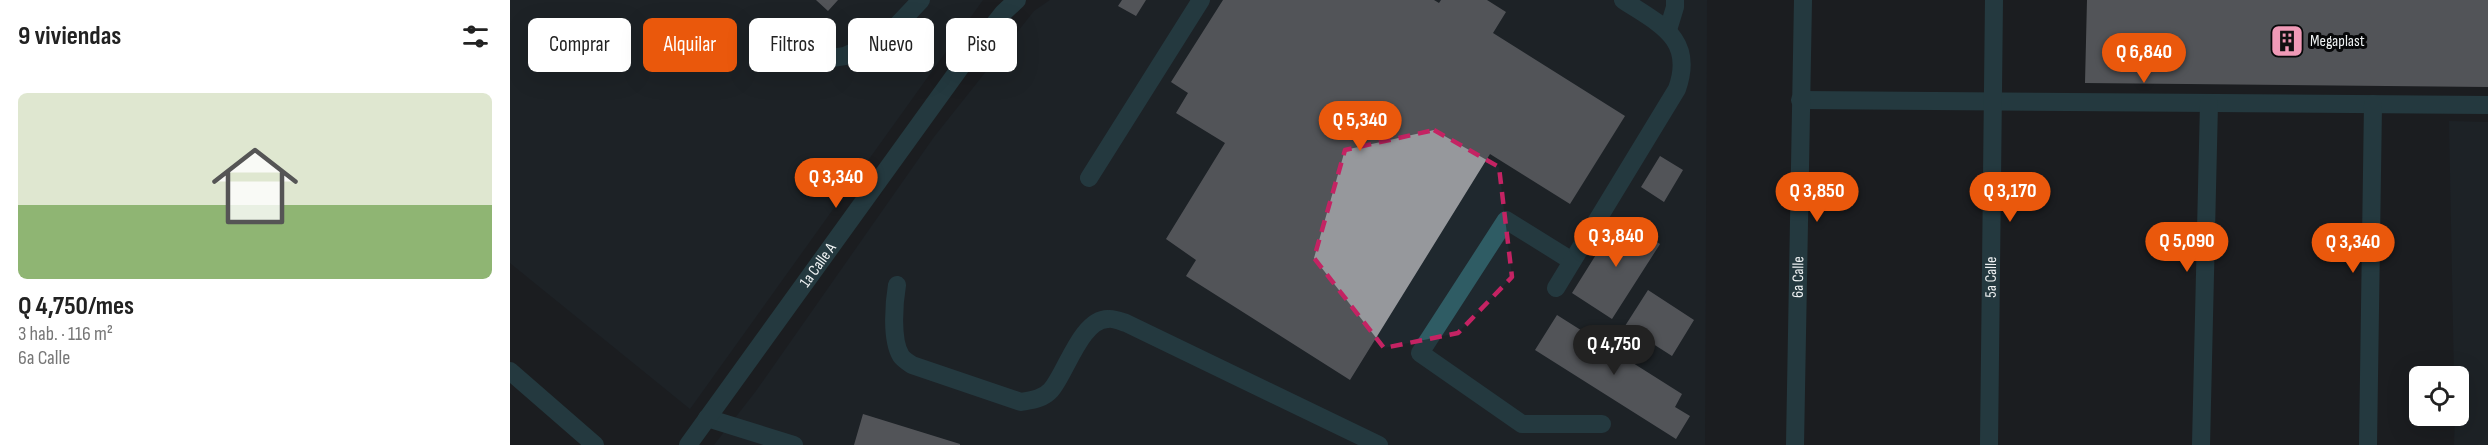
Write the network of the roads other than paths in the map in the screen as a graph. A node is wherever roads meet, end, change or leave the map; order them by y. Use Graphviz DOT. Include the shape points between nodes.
graph roads {
  1 [pos="921,0"];
  2 [pos="1017,0"];
  3 [pos="1201,0"];
  4 [pos="1623,0"];
  5 [pos="1675,0"];
  6 [pos="1803,0"];
  7 [pos="1995,0"];
  8 [pos="1668,30"];
  9 [pos="836,57"];
  10 [pos="1800,100"];
  11 [pos="1993,101"];
  12 [pos="2209,103"];
  13 [pos="2373,104"];
  14 [pos="2488,105"];
  15 [pos="1089,178"];
  16 [pos="1572,261"];
  17 [pos="897,285"];
  18 [pos="1556,288"];
  19 [pos="510,371"];
  20 [pos="707,418"];
  21 [pos="1602,424"];
  22 [pos="595,445"];
  23 [pos="688,445"];
  24 [pos="794,445"];
  25 [pos="1379,445"];
  26 [pos="1795,445"];
  27 [pos="1989,445"];
  28 [pos="2201,445"];
  29 [pos="2368,445"];
  1 -- 9 [label="street" via="886,37"];
  2 -- 20 [label="street, 1a Calle A" via="965,61"];
  3 -- 15 [label="street"];
  4 -- 8 [label="street"];
  5 -- 8 [label="street"];
  6 -- 10 [label="street, 6a Calle"];
  7 -- 11 [label="street, 5a Calle"];
  8 -- 16 [label="street" via="1676,40 1682,62 1677,89"];
  10 -- 11 [label="street"];
  10 -- 26 [label="street, 6a Calle"];
  11 -- 12 [label="street"];
  11 -- 27 [label="street, 5a Calle"];
  12 -- 13 [label="street"];
  12 -- 28 [label="street"];
  13 -- 14 [label="street"];
  13 -- 29 [label="street"];
  16 -- 18 [label="street"];
  16 -- 21 [label="street" via="1506,220 1420,353 1522,424"];
  17 -- 25 [label="street" via="894,308 901,356 912,365 1021,402 1038,399 1051,390 1094,323 1107,318 1126,322"];
  19 -- 22 [label="street"];
  20 -- 23 [label="street, 1a Calle A"];
  20 -- 24 [label="street"];
}
